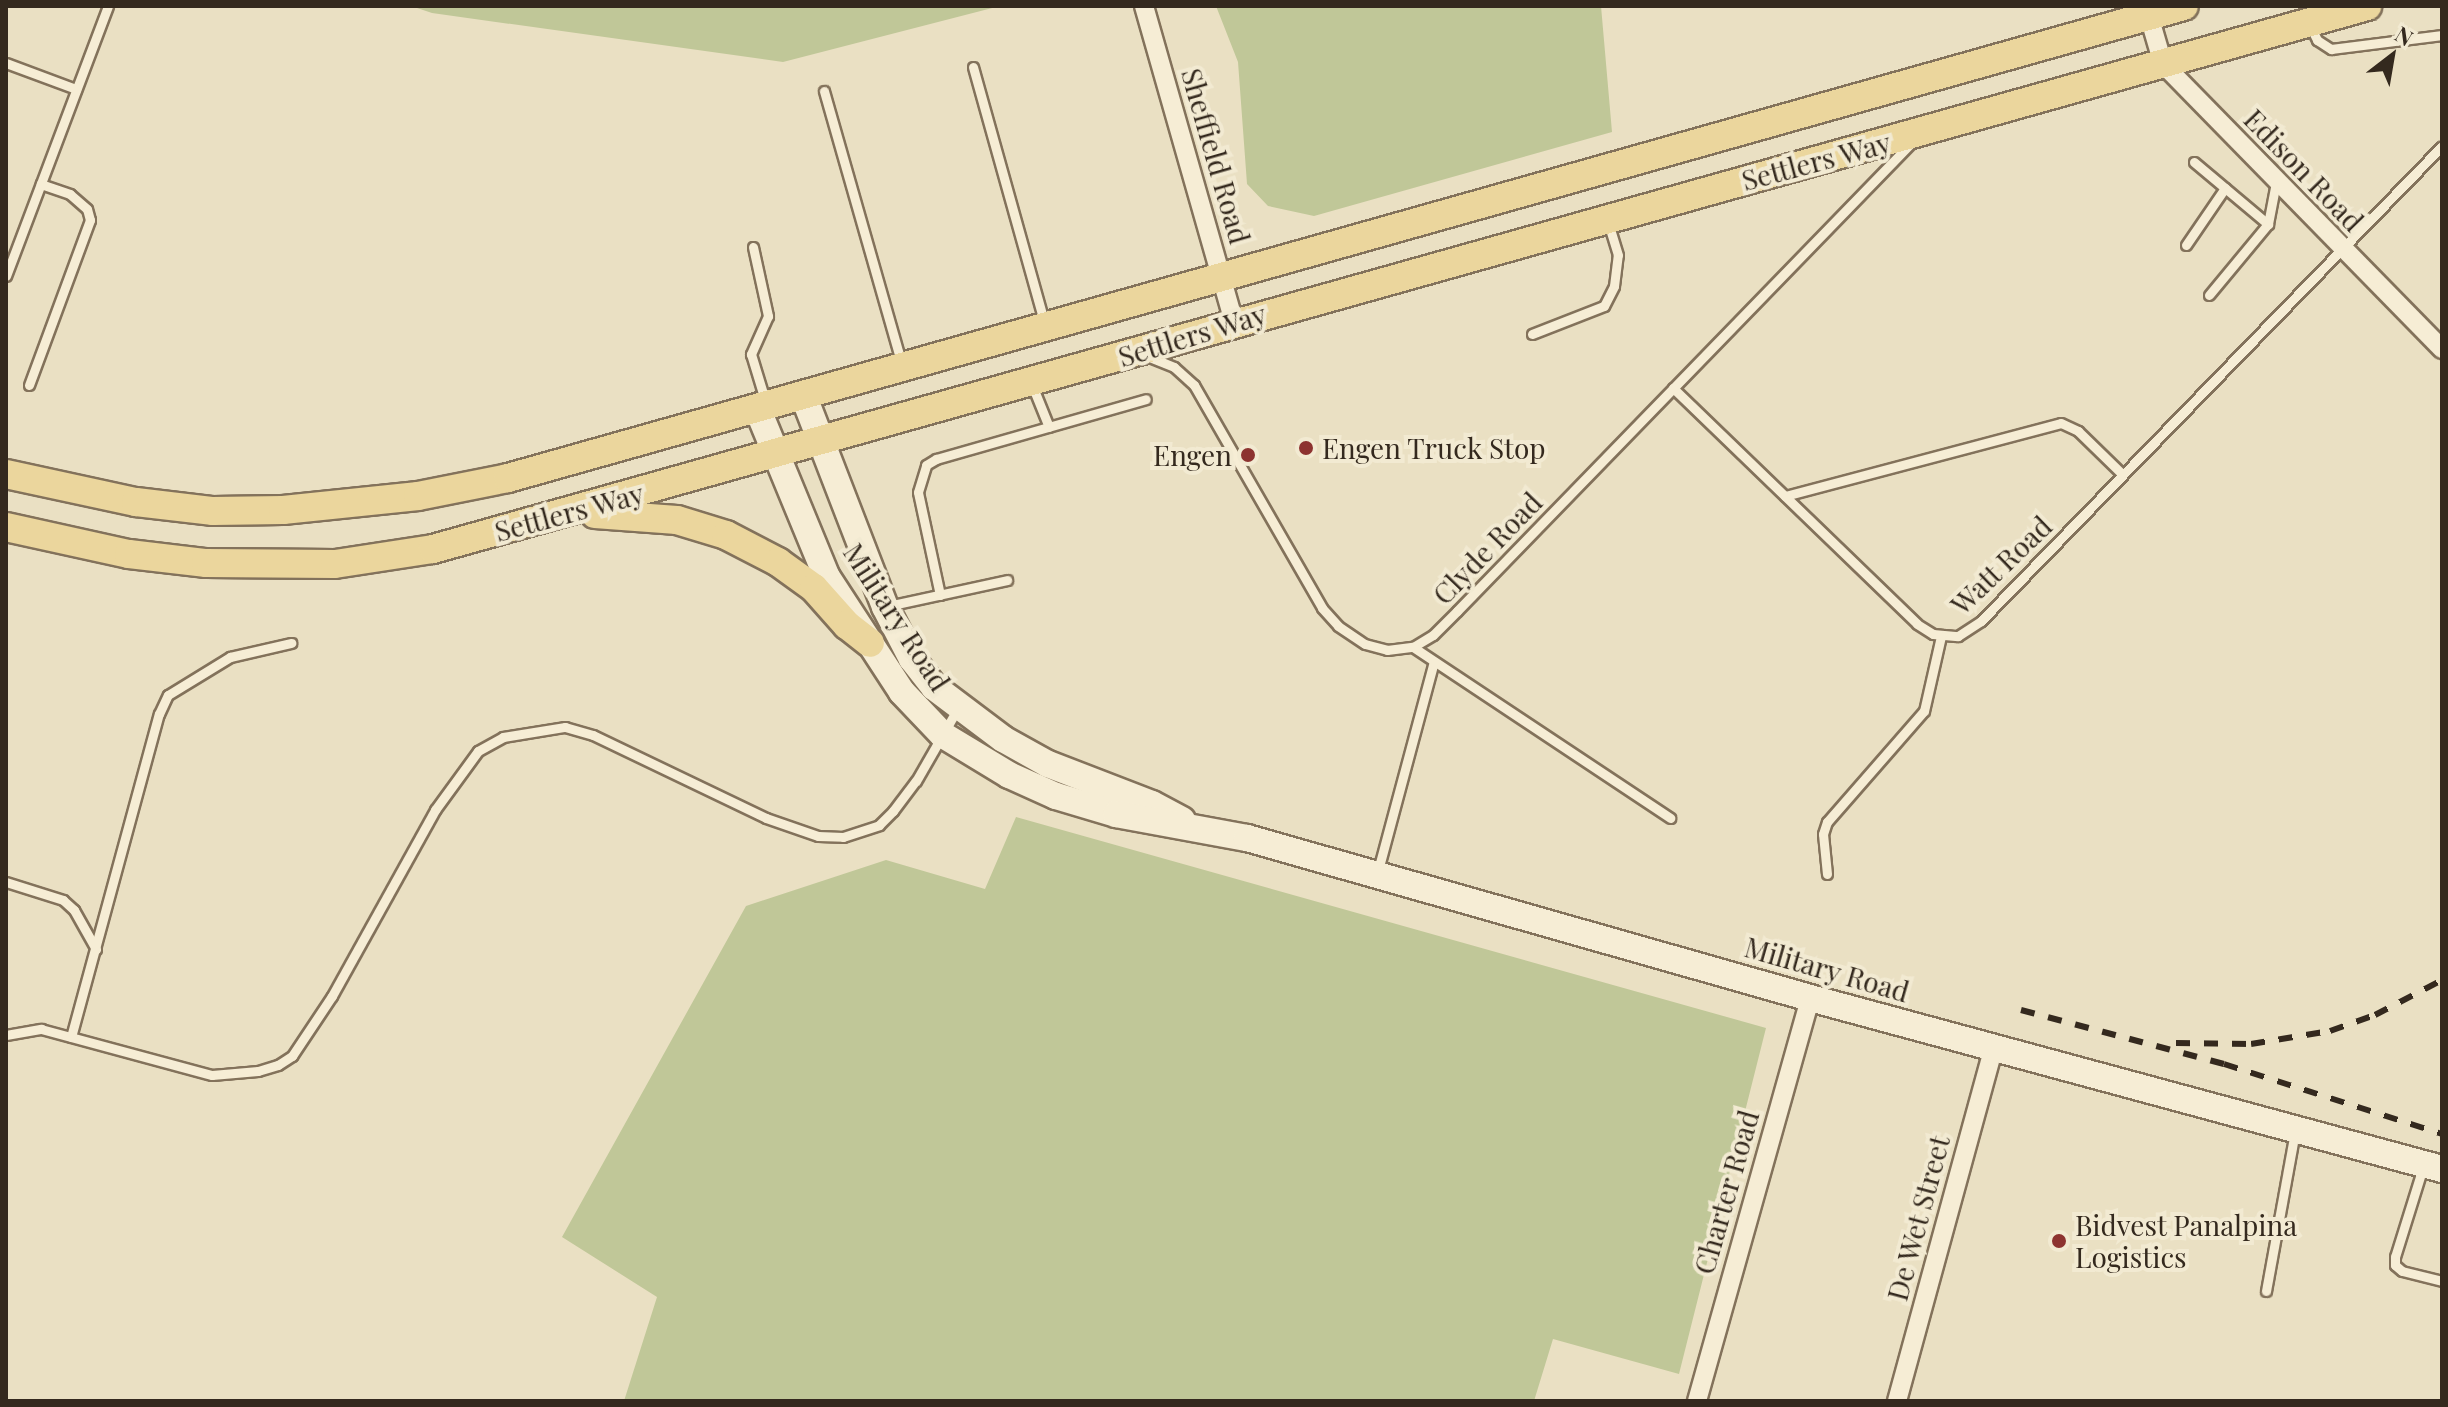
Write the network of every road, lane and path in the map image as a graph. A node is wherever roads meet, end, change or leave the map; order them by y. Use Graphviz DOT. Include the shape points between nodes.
graph roads {
  1 [pos="108,6"];
  2 [pos="1144,6"];
  3 [pos="2184,6"];
  4 [pos="2367,6"];
  5 [pos="2149,16"];
  6 [pos="2309,23"];
  7 [pos="2442,35"];
  8 [pos="6,63"];
  9 [pos="2163,64"];
  10 [pos="973,67"];
  11 [pos="76,89"];
  12 [pos="824,91"];
  13 [pos="1922,132"];
  14 [pos="2441,147"];
  15 [pos="2194,162"];
  16 [pos="2276,182"];
  17 [pos="41,184"];
  18 [pos="2225,188"];
  19 [pos="1607,219"];
  20 [pos="2268,224"];
  21 [pos="2186,245"];
  22 [pos="753,247"];
  23 [pos="2340,248"];
  24 [pos="1220,274"];
  25 [pos="6,276"];
  26 [pos="2209,295"];
  27 [pos="1234,322"];
  28 [pos="1045,326"];
  29 [pos="1532,334"];
  30 [pos="2442,349"];
  31 [pos="1136,353"];
  32 [pos="902,368"];
  33 [pos="1031,382"];
  34 [pos="29,385"];
  35 [pos="1673,388"];
  36 [pos="804,397"];
  37 [pos="1146,399"];
  38 [pos="763,408"];
  39 [pos="1049,427"];
  40 [pos="819,441"];
  41 [pos="774,455"];
  42 [pos="6,474"];
  43 [pos="2122,474"];
  44 [pos="1785,496"];
  45 [pos="569,513"];
  46 [pos="6,527"];
  47 [pos="1007,580"];
  48 [pos="940,595"];
  49 [pos="885,607"];
  50 [pos="1941,636"];
  51 [pos="291,643"];
  52 [pos="870,643"];
  53 [pos="1413,647"];
  54 [pos="1434,661"];
  55 [pos="958,708"];
  56 [pos="943,735"];
  57 [pos="1670,818"];
  58 [pos="1195,828"];
  59 [pos="1827,874"];
  60 [pos="1376,876"];
  61 [pos="6,882"];
  62 [pos="96,949"];
  63 [pos="1810,998"];
  64 [pos="6,1035"];
  65 [pos="71,1037"];
  66 [pos="1993,1049"];
  67 [pos="2295,1132"];
  68 [pos="2433,1167"];
  69 [pos="2442,1281"];
  70 [pos="2266,1291"];
  71 [pos="1697,1401"];
  72 [pos="1897,1401"];
  1 -- 11 [label="lane"];
  2 -- 24 [label="street, Sheffield Road"];
  3 -- 5 [label="main road, Settlers Way"];
  4 -- 6 [label="main road, Settlers Way"];
  5 -- 9 [label="street, Edison Road"];
  5 -- 24 [label="main road, Settlers Way"];
  6 -- 7 [label="lane" via="2317,40 2331,49"];
  6 -- 9 [label="main road, Settlers Way"];
  8 -- 11 [label="lane"];
  9 -- 13 [label="main road, Settlers Way"];
  9 -- 16 [label="street, Edison Road"];
  10 -- 28 [label="lane"];
  11 -- 17 [label="lane"];
  12 -- 32 [label="lane"];
  13 -- 19 [label="main road, Settlers Way"];
  13 -- 35 [label="lane, Clyde Road"];
  14 -- 23 [label="lane, Watt Road"];
  15 -- 18 [label="lane"];
  16 -- 20 [label="lane"];
  16 -- 23 [label="street, Edison Road"];
  17 -- 25 [label="lane"];
  17 -- 34 [label="lane" via="70,194 87,209 90,220"];
  18 -- 20 [label="lane"];
  18 -- 21 [label="lane"];
  19 -- 27 [label="main road, Settlers Way"];
  19 -- 29 [label="lane" via="1618,255 1614,286 1604,306"];
  20 -- 26 [label="lane"];
  22 -- 38 [label="lane" via="768,316 751,354"];
  23 -- 30 [label="street, Edison Road"];
  23 -- 43 [label="lane, Watt Road"];
  24 -- 27 [label="street, Sheffield Road"];
  24 -- 28 [label="main road, Settlers Way"];
  27 -- 31 [label="main road, Settlers Way"];
  28 -- 32 [label="main road, Settlers Way"];
  31 -- 33 [label="main road, Settlers Way"];
  31 -- 53 [label="lane" via="1174,367 1194,385 1322,608 1338,626 1376,647"];
  32 -- 36 [label="main road, Settlers Way"];
  33 -- 39 [label="lane"];
  33 -- 40 [label="main road, Settlers Way"];
  35 -- 44 [label="lane, Watt Road"];
  35 -- 53 [label="lane, Clyde Road" via="1433,635"];
  36 -- 38 [label="main road, Settlers Way"];
  36 -- 40 [label="street, Military Road"];
  37 -- 39 [label="lane"];
  38 -- 41 [label="street, Military Road"];
  38 -- 42 [label="main road, Settlers Way" via="508,478 418,496 283,510 213,511 136,502"];
  39 -- 48 [label="lane" via="926,465 918,492"];
  40 -- 41 [label="main road, Settlers Way"];
  40 -- 49 [label="street, Military Road"];
  41 -- 45 [label="main road, Settlers Way"];
  41 -- 52 [label="street, Military Road" via="827,577"];
  43 -- 44 [label="lane" via="2078,431 2061,423"];
  43 -- 50 [label="lane, Watt Road" via="1981,621 1958,636"];
  44 -- 50 [label="lane, Watt Road" via="1917,624"];
  45 -- 46 [label="main road, Settlers Way" via="433,549 335,564 190,561 129,554"];
  45 -- 52 [label="main road" via="677,520 726,535 814,588"];
  47 -- 48 [label="lane"];
  48 -- 49 [label="lane"];
  49 -- 55 [label="street, Military Road" via="912,659"];
  50 -- 59 [label="lane" via="1924,711 1827,822"];
  51 -- 62 [label="lane" via="230,657 168,695"];
  52 -- 56 [label="street, Military Road" via="902,692"];
  53 -- 54 [label="lane"];
  54 -- 57 [label="lane"];
  54 -- 60 [label="lane"];
  55 -- 56 [label="lane"];
  55 -- 58 [label="street, Military Road" via="1048,764 1152,804"];
  56 -- 58 [label="street, Military Road" via="1056,796 1151,822"];
  56 -- 65 [label="lane" via="893,811 879,825 843,837 818,836 766,818 593,735 565,727 503,737 478,751 435,810 332,996 292,1056 258,1071 212,1075"];
  58 -- 60 [label="street, Military Road"];
  60 -- 63 [label="street, Military Road"];
  61 -- 62 [label="lane" via="63,900"];
  62 -- 65 [label="lane"];
  63 -- 66 [label="street, Military Road"];
  63 -- 71 [label="street, Charter Road"];
  64 -- 65 [label="lane" via="41,1029"];
  66 -- 67 [label="street, Military Road"];
  66 -- 72 [label="street, De Wet Street"];
  67 -- 68 [label="street, Military Road"];
  67 -- 70 [label="lane"];
  68 -- 69 [label="lane" via="2395,1265"];
}
